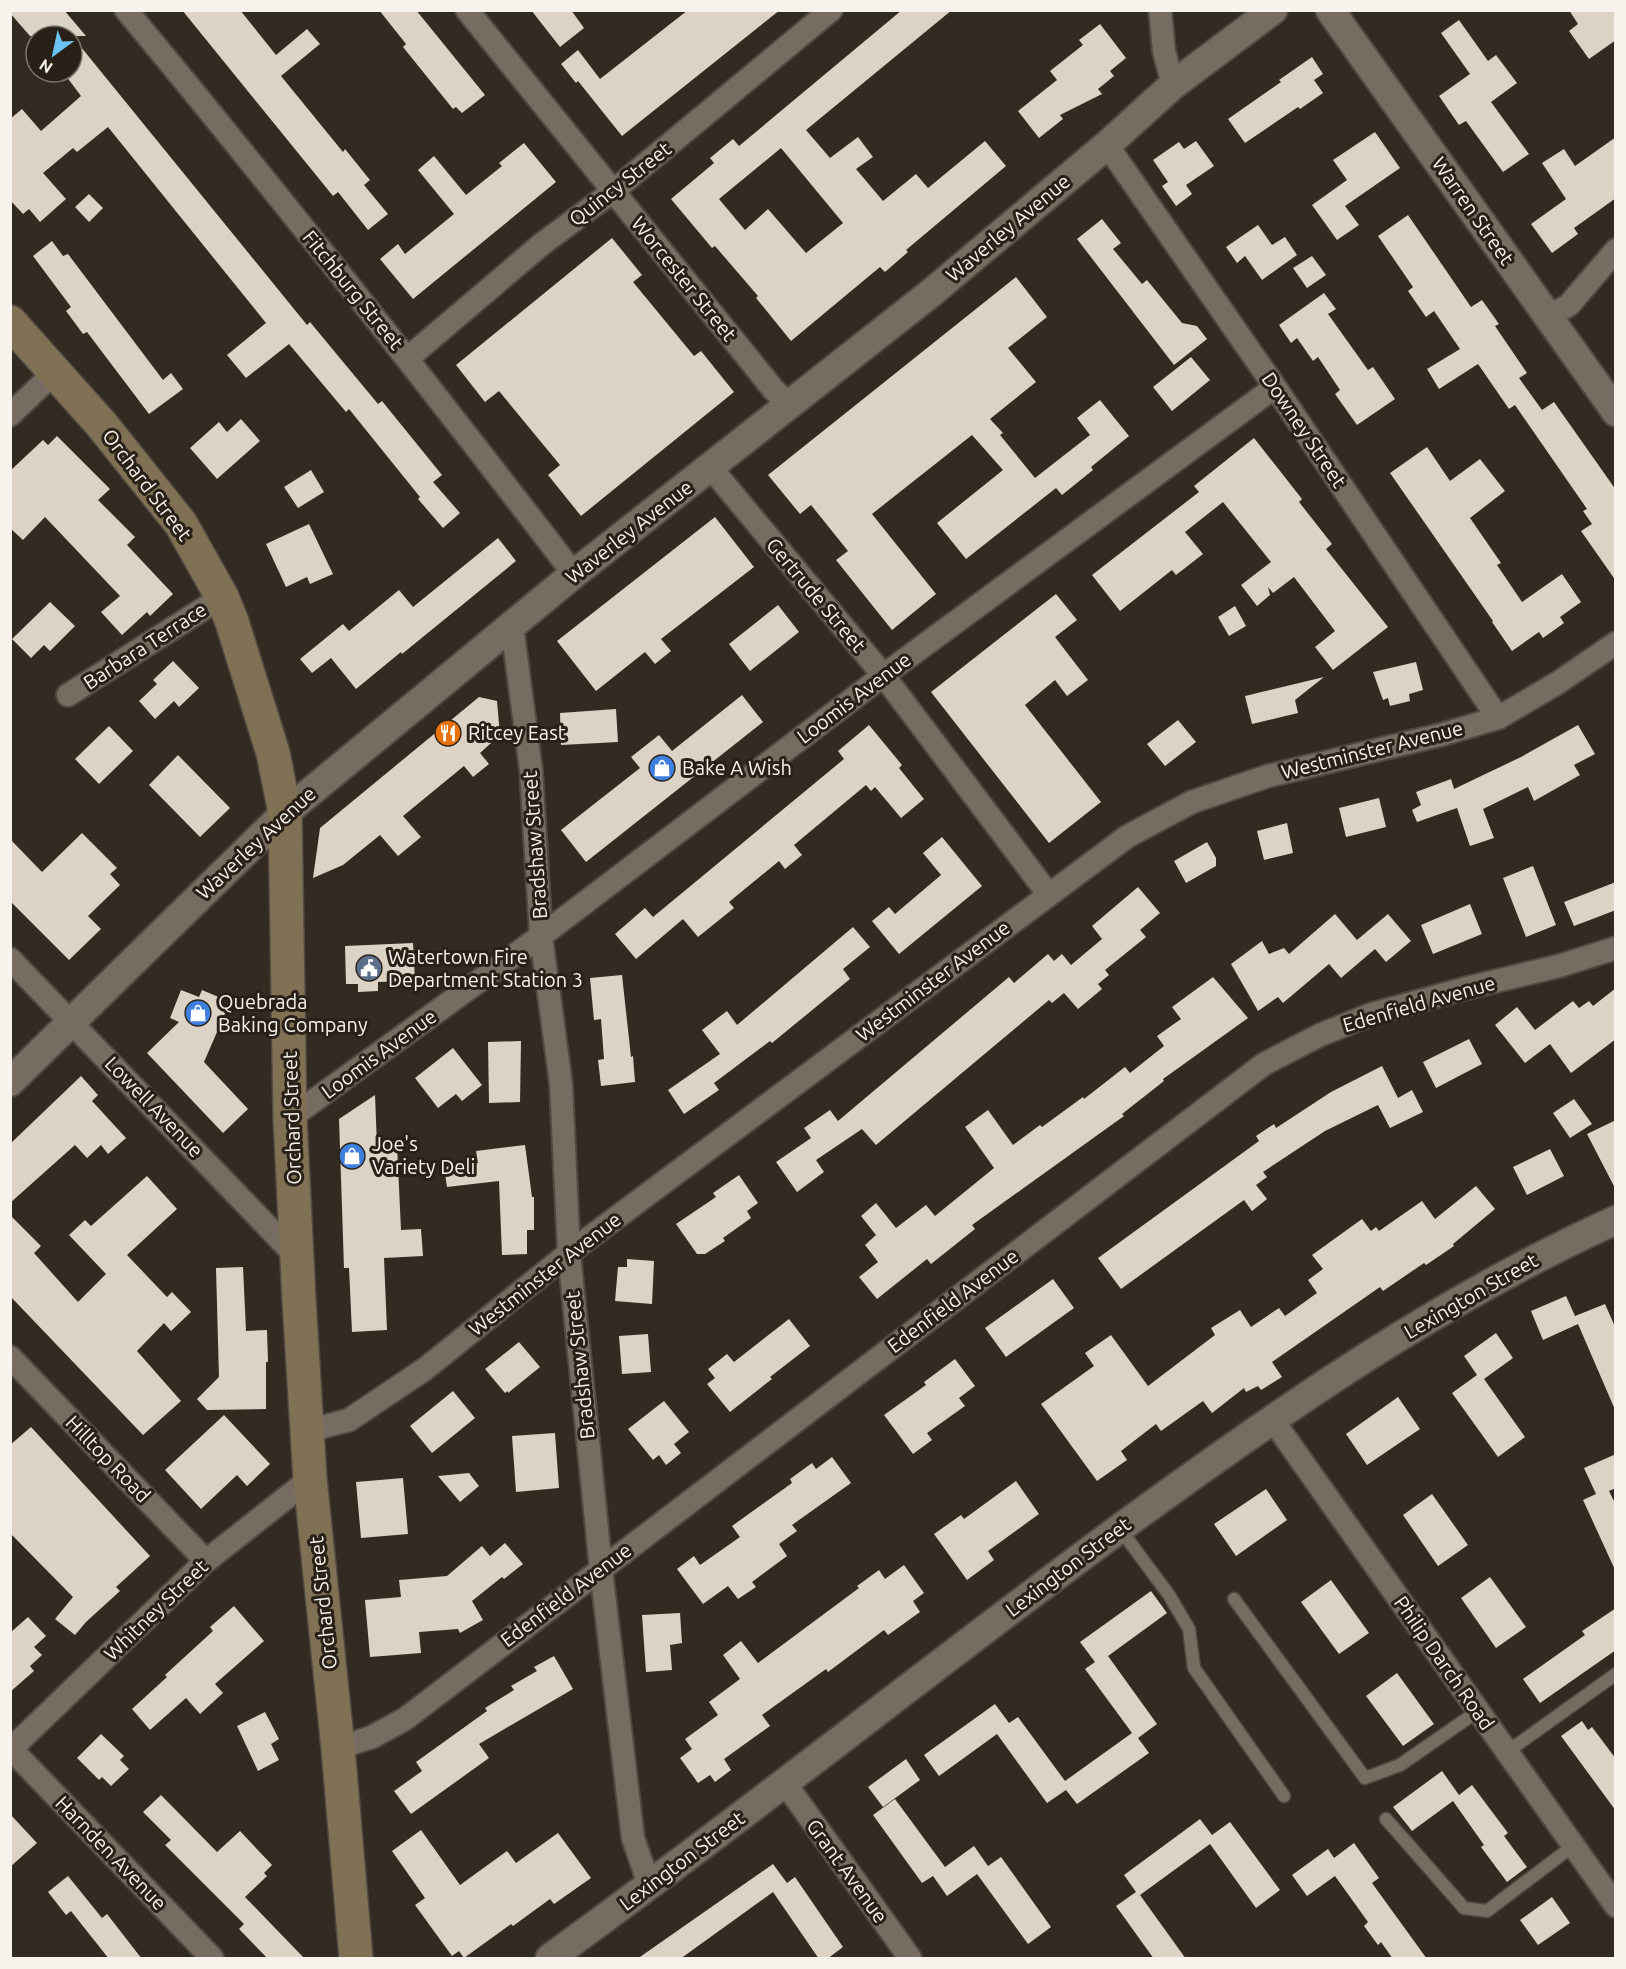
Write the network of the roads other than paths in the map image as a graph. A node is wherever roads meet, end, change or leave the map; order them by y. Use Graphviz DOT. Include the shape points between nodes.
graph roads {
  1 [pos="126,10"];
  2 [pos="467,10"];
  3 [pos="1160,10"];
  4 [pos="1273,10"];
  5 [pos="1330,10"];
  6 [pos="828,11"];
  7 [pos="1173,85"];
  8 [pos="1107,145"];
  9 [pos="612,192"];
  10 [pos="1616,250"];
  11 [pos="1548,317"];
  12 [pos="10,322"];
  13 [pos="408,358"];
  14 [pos="55,372"];
  15 [pos="1275,387"];
  16 [pos="790,406"];
  17 [pos="1616,412"];
  18 [pos="10,415"];
  19 [pos="711,468"];
  20 [pos="574,574"];
  21 [pos="222,597"];
  22 [pos="512,626"];
  23 [pos="1616,643"];
  24 [pos="884,676"];
  25 [pos="69,695"];
  26 [pos="1498,718"];
  27 [pos="285,813"];
  28 [pos="1049,895"];
  29 [pos="541,936"];
  30 [pos="1616,948"];
  31 [pos="10,959"];
  32 [pos="72,1022"];
  33 [pos="10,1082"];
  34 [pos="290,1118"];
  35 [pos="1616,1220"];
  36 [pos="569,1253"];
  37 [pos="296,1256"];
  38 [pos="10,1358"];
  39 [pos="1272,1419"];
  40 [pos="307,1431"];
  41 [pos="310,1479"];
  42 [pos="1120,1529"];
  43 [pos="206,1561"];
  44 [pos="601,1569"];
  45 [pos="1234,1599"];
  46 [pos="1616,1674"];
  47 [pos="1478,1711"];
  48 [pos="338,1748"];
  49 [pos="11,1749"];
  50 [pos="1506,1752"];
  51 [pos="785,1783"];
  52 [pos="1284,1796"];
  53 [pos="1386,1819"];
  54 [pos="1573,1846"];
  55 [pos="650,1887"];
  56 [pos="1616,1906"];
  57 [pos="358,1955"];
  58 [pos="212,1959"];
  59 [pos="550,1959"];
  60 [pos="910,1959"];
  1 -- 13 [label="street, Fitchburg Street"];
  2 -- 9 [label="street, Worcester Street"];
  3 -- 7 [label="street" via="1164,51"];
  4 -- 7 [label="street, Waverley Avenue"];
  5 -- 11 [label="street, Warren Street"];
  6 -- 9 [label="street, Quincy Street"];
  7 -- 8 [label="street, Waverley Avenue"];
  8 -- 15 [label="street, Downey Street"];
  8 -- 16 [label="street, Waverley Avenue"];
  9 -- 13 [label="street, Quincy Street" via="542,244"];
  9 -- 16 [label="street, Worcester Street"];
  10 -- 11 [label="street" via="1569,305"];
  11 -- 17 [label="street, Warren Street"];
  12 -- 14 [label="main road, Orchard Street"];
  13 -- 20 [label="street, Fitchburg Street"];
  14 -- 18 [label="street"];
  14 -- 21 [label="main road, Orchard Street" via="181,524"];
  15 -- 24 [label="street, Loomis Avenue"];
  15 -- 26 [label="street, Downey Street"];
  16 -- 19 [label="street, Waverley Avenue"];
  19 -- 20 [label="street, Waverley Avenue"];
  19 -- 24 [label="street, Gertrude Street"];
  20 -- 22 [label="street, Waverley Avenue"];
  21 -- 25 [label="street, Barbara Terrace"];
  21 -- 27 [label="main road, Orchard Street" via="256,693"];
  22 -- 27 [label="street, Waverley Avenue"];
  22 -- 29 [label="street, Bradshaw Street" via="531,770"];
  23 -- 26 [label="street, Westminster Avenue"];
  24 -- 28 [label="street, Gertrude Street"];
  24 -- 29 [label="street, Loomis Avenue"];
  26 -- 28 [label="street, Westminster Avenue" via="1268,776 1192,802 1128,836"];
  27 -- 32 [label="street, Waverley Avenue"];
  27 -- 34 [label="main road, Orchard Street"];
  28 -- 36 [label="street, Westminster Avenue"];
  29 -- 34 [label="street, Loomis Avenue"];
  29 -- 36 [label="street, Bradshaw Street" via="561,1083"];
  30 -- 44 [label="street, Edenfield Avenue" via="1372,1014 1264,1064"];
  31 -- 32 [label="street, Lowell Avenue"];
  32 -- 33 [label="street, Waverley Avenue"];
  32 -- 37 [label="street, Lowell Avenue"];
  34 -- 37 [label="main road, Orchard Street"];
  35 -- 39 [label="street, Lexington Street" via="1453,1304"];
  36 -- 40 [label="street, Westminster Avenue" via="425,1369 349,1420"];
  36 -- 44 [label="street, Bradshaw Street"];
  37 -- 40 [label="main road, Orchard Street"];
  38 -- 43 [label="street, Hilltop Road"];
  39 -- 42 [label="street, Lexington Street"];
  39 -- 47 [label="street, Philip Darch Road"];
  40 -- 41 [label="main road, Orchard Street"];
  41 -- 43 [label="street, Whitney Street"];
  41 -- 48 [label="main road, Orchard Street"];
  42 -- 51 [label="street, Lexington Street"];
  42 -- 52 [label="lane" via="1189,1629 1194,1668"];
  43 -- 49 [label="street, Whitney Street"];
  44 -- 48 [label="street, Edenfield Avenue" via="405,1719 372,1737"];
  44 -- 55 [label="street, Bradshaw Street" via="633,1838"];
  45 -- 47 [label="lane" via="1365,1778 1400,1765"];
  46 -- 50 [label="lane"];
  47 -- 50 [label="street, Philip Darch Road"];
  48 -- 57 [label="main road, Orchard Street"];
  49 -- 58 [label="street, Harnden Avenue"];
  50 -- 54 [label="street, Philip Darch Road"];
  51 -- 55 [label="street, Lexington Street"];
  51 -- 60 [label="street, Grant Avenue"];
  53 -- 54 [label="lane" via="1464,1908 1487,1911"];
  54 -- 56 [label="street, Philip Darch Road"];
  55 -- 59 [label="street, Lexington Street"];
}
